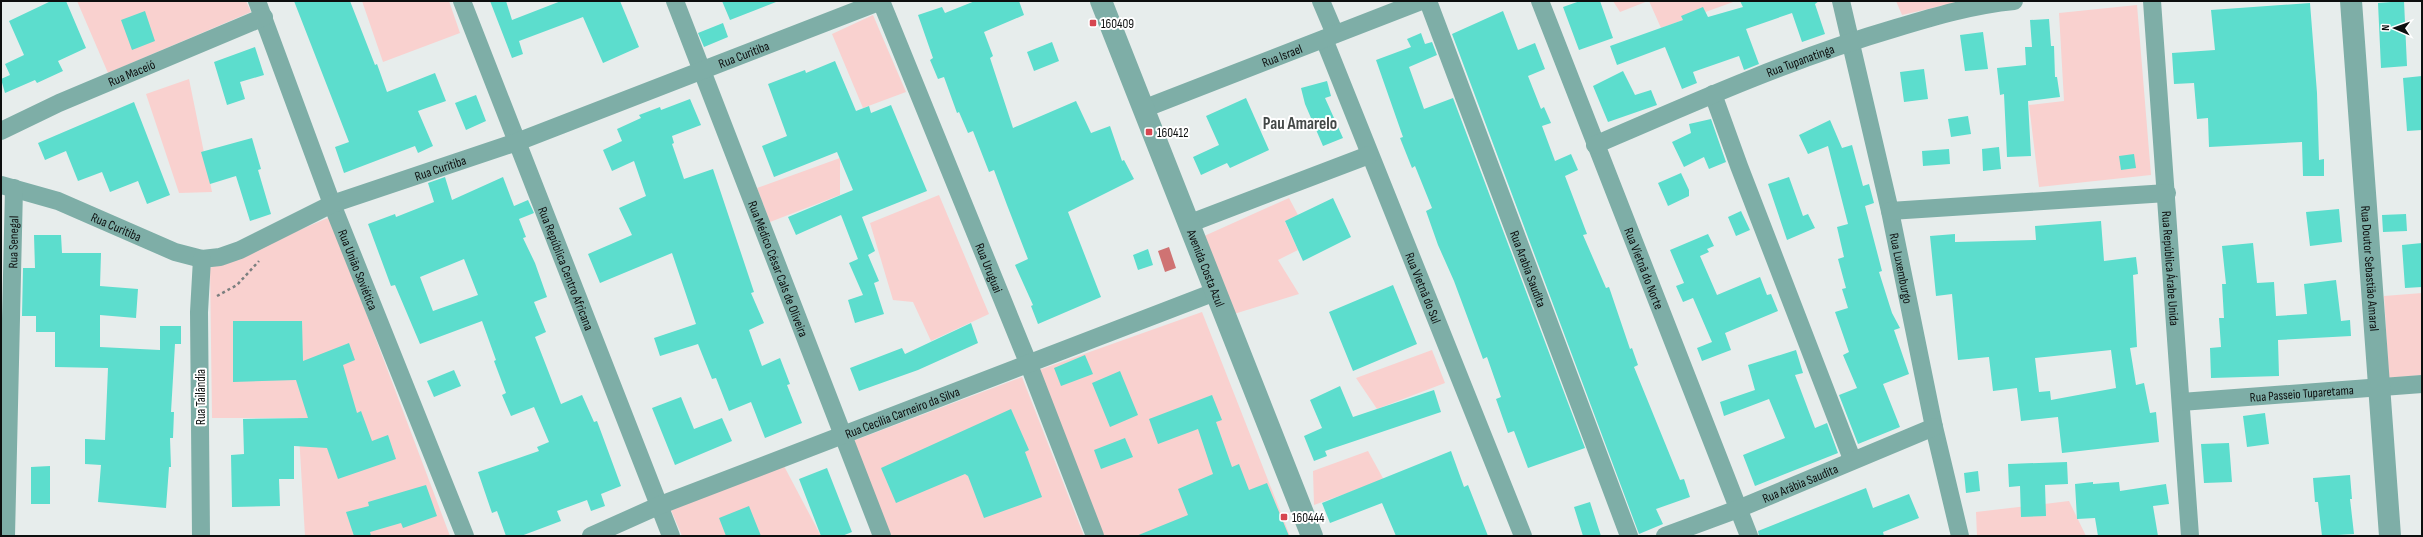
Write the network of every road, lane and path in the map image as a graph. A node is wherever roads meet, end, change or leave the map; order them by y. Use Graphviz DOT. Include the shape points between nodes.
graph roads {
  1 [pos="257,1"];
  2 [pos="462,1"];
  3 [pos="676,1"];
  4 [pos="881,1"];
  5 [pos="1101,1"];
  6 [pos="1321,1"];
  7 [pos="1421,1"];
  8 [pos="1428,1"];
  9 [pos="1540,1"];
  10 [pos="1841,1"];
  11 [pos="2014,1"];
  12 [pos="2152,1"];
  13 [pos="2350,1"];
  14 [pos="264,18"];
  15 [pos="1330,37"];
  16 [pos="1850,42"];
  17 [pos="702,70"];
  18 [pos="1713,94"];
  19 [pos="1143,110"];
  20 [pos="1,131"];
  21 [pos="517,142"];
  22 [pos="1595,145"];
  23 [pos="1369,155"];
  24 [pos="8,186"];
  25 [pos="2166,193"];
  26 [pos="332,204"];
  27 [pos="1890,211"];
  28 [pos="1188,224"];
  29 [pos="270,235"];
  30 [pos="202,259"];
  31 [pos="1215,292"];
  32 [pos="199,312"];
  33 [pos="1029,364"];
  34 [pos="2422,384"];
  35 [pos="2381,387"];
  36 [pos="2181,402"];
  37 [pos="1934,427"];
  38 [pos="842,435"];
  39 [pos="1852,459"];
  40 [pos="658,506"];
  41 [pos="1738,509"];
  42 [pos="1,535"];
  43 [pos="6,536"];
  44 [pos="11,536"];
  45 [pos="201,536"];
  46 [pos="465,536"];
  47 [pos="591,536"];
  48 [pos="670,536"];
  49 [pos="882,536"];
  50 [pos="1094,536"];
  51 [pos="1312,536"];
  52 [pos="1523,536"];
  53 [pos="1630,536"];
  54 [pos="1665,536"];
  55 [pos="1749,536"];
  56 [pos="1960,536"];
  57 [pos="2190,536"];
  58 [pos="2390,536"];
  1 -- 14 [label="street, Rua União Soviética"];
  2 -- 21 [label="street, Rua República Centro Africana"];
  3 -- 17 [label="street, Rua Médico César Cals de Oliveira"];
  4 -- 17 [label="street, Rua Curitiba"];
  4 -- 33 [label="street, Rua Uruguai"];
  5 -- 19 [label="street, Avenida Costa Azul"];
  6 -- 15 [label="street, Rua Vietnã do Sul"];
  7 -- 15 [label="street, Rua Israel"];
  8 -- 53 [label="street, Rua Arabia Saudita"];
  9 -- 22 [label="street, Rua Vietnã do Norte"];
  10 -- 16 [label="street, Rua Luxemburgo"];
  11 -- 16 [label="street, Rua Tupanatinga" via="1974,6"];
  12 -- 25 [label="street, Rua República Árabe Unida"];
  13 -- 35 [label="street, Rua Doutor Sebastião Amaral"];
  14 -- 20 [label="street, Rua Maceió" via="59,103"];
  14 -- 26 [label="street, Rua União Soviética"];
  15 -- 19 [label="street, Rua Israel"];
  15 -- 23 [label="street, Rua Vietnã do Sul"];
  16 -- 18 [label="street, Rua Tupanatinga"];
  16 -- 27 [label="street, Rua Luxemburgo"];
  17 -- 21 [label="street, Rua Curitiba"];
  17 -- 38 [label="street, Rua Médico César Cals de Oliveira"];
  18 -- 22 [label="street, Rua Tupanatinga"];
  18 -- 39 [label="street" via="1738,166"];
  19 -- 28 [label="street, Avenida Costa Azul"];
  21 -- 26 [label="street, Rua Curitiba"];
  21 -- 40 [label="street, Rua República Centro Africana"];
  22 -- 41 [label="street, Rua Vietnã do Norte"];
  23 -- 28 [label="street"];
  23 -- 52 [label="street, Rua Vietnã do Sul"];
  24 -- 30 [label="street, Rua Curitiba" via="58,200 175,252"];
  24 -- 43 [label="street, Rua Senegal"];
  25 -- 27 [label="street"];
  25 -- 36 [label="street, Rua República Árabe Unida"];
  26 -- 29 [label="street, Rua Curitiba"];
  26 -- 46 [label="street, Rua União Soviética"];
  27 -- 37 [label="street, Rua Luxemburgo"];
  28 -- 31 [label="street, Avenida Costa Azul"];
  29 -- 30 [label="street, Rua Curitiba" via="220,257"];
  29 -- 32 [label="path" via="264,254 250,273 238,285 213,298"];
  30 -- 32 [label="street, Rua Tailândia"];
  31 -- 33 [label="street, Rua Cecília Carneiro da Silva"];
  31 -- 51 [label="street, Avenida Costa Azul"];
  32 -- 45 [label="street, Rua Tailândia"];
  33 -- 38 [label="street, Rua Cecília Carneiro da Silva"];
  33 -- 50 [label="street, Rua Uruguai"];
  34 -- 35 [label="street, Rua Passeio Tuparetama"];
  35 -- 36 [label="street, Rua Passeio Tuparetama"];
  35 -- 58 [label="street, Rua Doutor Sebastião Amaral"];
  36 -- 57 [label="street, Rua República Árabe Unida"];
  37 -- 39 [label="street, Rua Arábia Saudita"];
  37 -- 56 [label="street, Rua Luxemburgo"];
  38 -- 40 [label="street, Rua Cecília Carneiro da Silva"];
  38 -- 49 [label="street, Rua Médico César Cals de Oliveira"];
  39 -- 41 [label="street, Rua Arábia Saudita"];
  40 -- 47 [label="street, Rua Cecília Carneiro da Silva"];
  40 -- 48 [label="street, Rua República Centro Africana"];
  41 -- 54 [label="street, Rua Arábia Saudita"];
  41 -- 55 [label="street, Rua Vietnã do Norte"];
  42 -- 43 [label="street"];
  43 -- 44 [label="street"];
}
